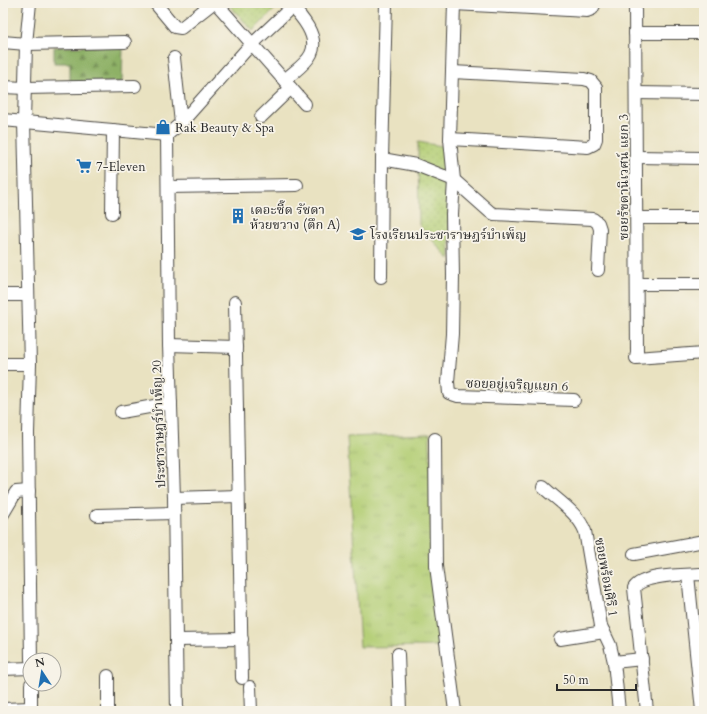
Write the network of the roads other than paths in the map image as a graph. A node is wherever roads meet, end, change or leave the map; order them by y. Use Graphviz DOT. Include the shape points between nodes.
graph roads {
  1 [pos="30,3"];
  2 [pos="155,3"];
  3 [pos="212,3"];
  4 [pos="216,3"];
  5 [pos="386,3"];
  6 [pos="595,3"];
  7 [pos="635,3"];
  8 [pos="292,4"];
  9 [pos="454,4"];
  10 [pos="635,33"];
  11 [pos="704,33"];
  12 [pos="3,42"];
  13 [pos="125,42"];
  14 [pos="26,44"];
  15 [pos="253,44"];
  16 [pos="174,58"];
  17 [pos="452,72"];
  18 [pos="289,83"];
  19 [pos="135,86"];
  20 [pos="3,87"];
  21 [pos="25,88"];
  22 [pos="636,93"];
  23 [pos="704,94"];
  24 [pos="305,104"];
  25 [pos="261,118"];
  26 [pos="3,120"];
  27 [pos="24,122"];
  28 [pos="181,123"];
  29 [pos="113,130"];
  30 [pos="168,135"];
  31 [pos="450,140"];
  32 [pos="636,157"];
  33 [pos="704,158"];
  34 [pos="382,159"];
  35 [pos="454,180"];
  36 [pos="297,185"];
  37 [pos="168,187"];
  38 [pos="112,214"];
  39 [pos="637,218"];
  40 [pos="704,218"];
  41 [pos="598,270"];
  42 [pos="381,277"];
  43 [pos="638,284"];
  44 [pos="704,284"];
  45 [pos="3,295"];
  46 [pos="28,295"];
  47 [pos="235,302"];
  48 [pos="169,345"];
  49 [pos="236,347"];
  50 [pos="704,353"];
  51 [pos="3,364"];
  52 [pos="30,364"];
  53 [pos="574,400"];
  54 [pos="171,403"];
  55 [pos="121,412"];
  56 [pos="435,439"];
  57 [pos="543,487"];
  58 [pos="29,491"];
  59 [pos="238,496"];
  60 [pos="174,498"];
  61 [pos="174,513"];
  62 [pos="3,514"];
  63 [pos="97,515"];
  64 [pos="704,541"];
  65 [pos="634,554"];
  66 [pos="688,575"];
  67 [pos="704,575"];
  68 [pos="604,632"];
  69 [pos="242,639"];
  70 [pos="560,639"];
  71 [pos="176,640"];
  72 [pos="30,652"];
  73 [pos="398,654"];
  74 [pos="642,659"];
  75 [pos="614,662"];
  76 [pos="22,668"];
  77 [pos="3,669"];
  78 [pos="108,676"];
  79 [pos="31,692"];
  80 [pos="3,709"];
  81 [pos="31,710"];
  82 [pos="108,711"];
  83 [pos="177,711"];
  84 [pos="251,711"];
  85 [pos="400,711"];
  86 [pos="455,711"];
  87 [pos="619,711"];
  88 [pos="647,711"];
  89 [pos="702,711"];
  1 -- 14 [label="street"];
  2 -- 3 [label="street" via="175,27 181,28"];
  4 -- 15 [label="street"];
  5 -- 34 [label="street"];
  6 -- 9 [label="street" via="592,9 587,11"];
  7 -- 10 [label="street, ซอยร้ขดานิเวศน์ แยก 3"];
  8 -- 15 [label="street"];
  8 -- 18 [label="street" via="311,32 313,50"];
  9 -- 17 [label="street"];
  10 -- 11 [label="street"];
  10 -- 22 [label="street, ซอยร้ขดานิเวศน์ แยก 3"];
  12 -- 14 [label="street"];
  13 -- 14 [label="street"];
  14 -- 21 [label="street"];
  15 -- 18 [label="street"];
  15 -- 28 [label="street"];
  16 -- 28 [label="street"];
  17 -- 31 [label="street"];
  17 -- 31 [label="street" via="584,79 591,82 596,87 596,139 594,144 588,147"];
  18 -- 24 [label="street"];
  18 -- 25 [label="street"];
  19 -- 21 [label="street"];
  20 -- 21 [label="street"];
  21 -- 27 [label="street"];
  22 -- 23 [label="street"];
  22 -- 32 [label="street, ซอยร้ขดานิเวศน์ แยก 3"];
  26 -- 27 [label="street"];
  27 -- 29 [label="street"];
  27 -- 46 [label="street"];
  28 -- 30 [label="street"];
  29 -- 30 [label="street"];
  29 -- 38 [label="street"];
  30 -- 37 [label="street, ประชาราษฎร์บำเพ็ญ 20"];
  31 -- 35 [label="street"];
  32 -- 33 [label="street"];
  32 -- 39 [label="street, ซอยร้ขดานิเวศน์ แยก 3"];
  34 -- 35 [label="street" via="416,165"];
  34 -- 42 [label="street"];
  35 -- 41 [label="street" via="494,214 593,219 600,229"];
  35 -- 53 [label="street, ซอยอยู่เจริญแยก 6" via="449,393 458,396"];
  36 -- 37 [label="street"];
  37 -- 48 [label="street, ประชาราษฎร์บำเพ็ญ 20"];
  39 -- 40 [label="street"];
  39 -- 43 [label="street, ซอยร้ขดานิเวศน์ แยก 3"];
  43 -- 44 [label="street"];
  43 -- 50 [label="street, ซอยร้ขดานิเวศน์ แยก 3" via="637,354"];
  45 -- 46 [label="street"];
  46 -- 52 [label="street"];
  47 -- 49 [label="street"];
  48 -- 49 [label="street"];
  48 -- 54 [label="street, ประชาราษฎร์บำเพ็ญ 20"];
  49 -- 59 [label="street"];
  51 -- 52 [label="street"];
  52 -- 58 [label="street"];
  54 -- 55 [label="street"];
  54 -- 60 [label="street, ประชาราษฎร์บำเพ็ญ 20"];
  56 -- 86 [label="street" via="436,566"];
  57 -- 68 [label="street, ซอยพร้อมศิริ 1" via="582,523"];
  58 -- 62 [label="street" via="16,492"];
  58 -- 72 [label="street"];
  59 -- 60 [label="street"];
  59 -- 69 [label="street"];
  60 -- 61 [label="street, ประชาราษฎร์บำเพ็ญ 20"];
  61 -- 63 [label="street"];
  61 -- 71 [label="street, ประชาราษฎร์บำเพ็ญ 20"];
  64 -- 65 [label="street"];
  66 -- 67 [label="street"];
  66 -- 74 [label="street" via="643,580 634,588"];
  66 -- 89 [label="street"];
  68 -- 70 [label="street"];
  68 -- 75 [label="street, ซอยพร้อมศิริ 1"];
  69 -- 71 [label="street"];
  69 -- 84 [label="street"];
  71 -- 83 [label="street, ประชาราษฎร์บำเพ็ญ 20"];
  73 -- 85 [label="street"];
  74 -- 75 [label="street"];
  74 -- 88 [label="street"];
  75 -- 87 [label="street, ซอยพร้อมศิริ 1"];
  76 -- 77 [label="street"];
  78 -- 82 [label="street"];
  79 -- 81 [label="street"];
  80 -- 81 [label="street"];
}
